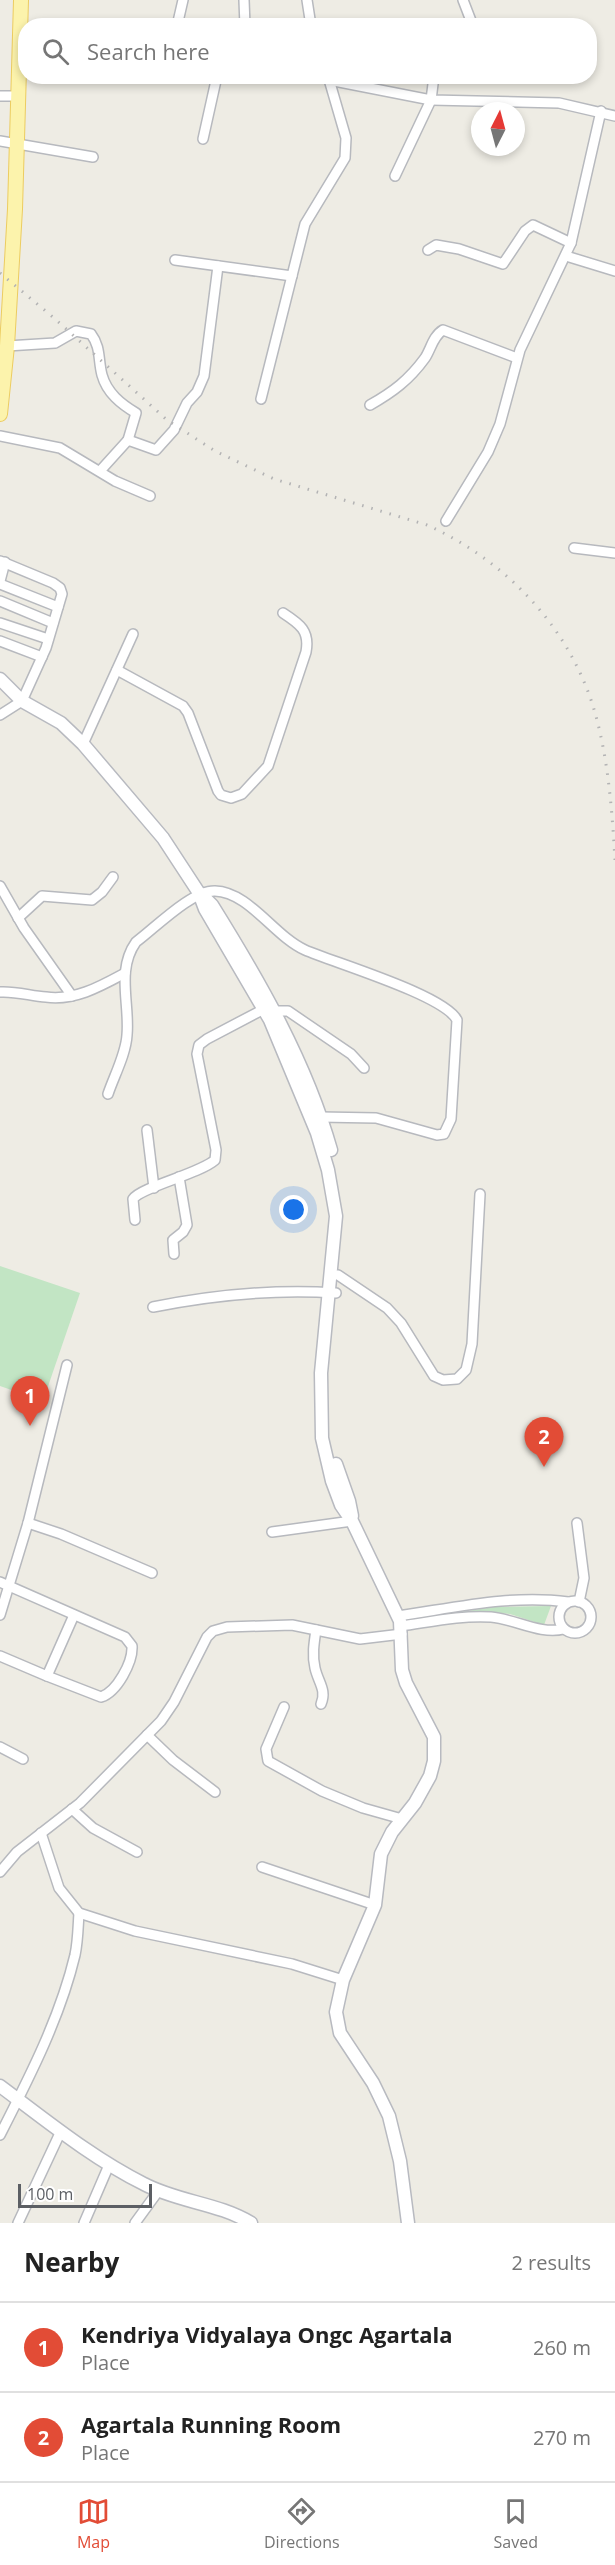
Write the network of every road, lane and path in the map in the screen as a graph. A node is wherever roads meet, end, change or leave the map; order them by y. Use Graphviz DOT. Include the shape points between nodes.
graph roads {
  1 [pos="21,0"];
  2 [pos="183,0"];
  3 [pos="244,0"];
  4 [pos="306,0"];
  5 [pos="462,0"];
  6 [pos="21,18"];
  7 [pos="179,18"];
  8 [pos="245,18"];
  9 [pos="309,18"];
  10 [pos="470,18"];
  11 [pos="19,84"];
  12 [pos="215,84"];
  13 [pos="330,84"];
  14 [pos="356,84"];
  15 [pos="433,84"];
  16 [pos="0,96"];
  17 [pos="19,96"];
  18 [pos="430,100"];
  19 [pos="601,111"];
  20 [pos="615,116"];
  21 [pos="203,140"];
  22 [pos="0,141"];
  23 [pos="18,142"];
  24 [pos="93,157"];
  25 [pos="395,176"];
  26 [pos="571,243"];
  27 [pos="429,250"];
  28 [pos="566,256"];
  29 [pos="175,260"];
  30 [pos="218,266"];
  31 [pos="615,271"];
  32 [pos="292,276"];
  33 [pos="4,321"];
  34 [pos="7,346"];
  35 [pos="517,358"];
  36 [pos="261,399"];
  37 [pos="370,405"];
  38 [pos="0,414"];
  39 [pos="0,436"];
  40 [pos="128,440"];
  41 [pos="100,471"];
  42 [pos="150,496"];
  43 [pos="446,521"];
  44 [pos="574,548"];
  45 [pos="615,553"];
  46 [pos="3,561"];
  47 [pos="0,583"];
  48 [pos="0,602"];
  49 [pos="58,607"];
  50 [pos="283,613"];
  51 [pos="0,623"];
  52 [pos="53,623"];
  53 [pos="133,634"];
  54 [pos="48,639"];
  55 [pos="0,641"];
  56 [pos="42,657"];
  57 [pos="117,670"];
  58 [pos="0,680"];
  59 [pos="22,701"];
  60 [pos="0,715"];
  61 [pos="83,744"];
  62 [pos="113,877"];
  63 [pos="0,886"];
  64 [pos="200,893"];
  65 [pos="18,918"];
  66 [pos="125,973"];
  67 [pos="0,992"];
  68 [pos="72,996"];
  69 [pos="272,1014"];
  70 [pos="364,1068"];
  71 [pos="108,1094"];
  72 [pos="320,1117"];
  73 [pos="147,1130"];
  74 [pos="321,1132"];
  75 [pos="179,1177"];
  76 [pos="154,1188"];
  77 [pos="480,1194"];
  78 [pos="135,1220"];
  79 [pos="174,1254"];
  80 [pos="338,1275"];
  81 [pos="332,1292"];
  82 [pos="153,1307"];
  83 [pos="67,1365"];
  84 [pos="352,1521"];
  85 [pos="577,1523"];
  86 [pos="28,1524"];
  87 [pos="272,1532"];
  88 [pos="152,1573"];
  89 [pos="0,1582"];
  90 [pos="10,1586"];
  91 [pos="568,1602"];
  92 [pos="579,1602"];
  93 [pos="0,1615"];
  94 [pos="74,1615"];
  95 [pos="400,1625"];
  96 [pos="564,1629"];
  97 [pos="316,1630"];
  98 [pos="0,1656"];
  99 [pos="47,1676"];
  100 [pos="321,1704"];
  101 [pos="284,1707"];
  102 [pos="147,1735"];
  103 [pos="0,1747"];
  104 [pos="23,1759"];
  105 [pos="215,1792"];
  106 [pos="72,1809"];
  107 [pos="402,1819"];
  108 [pos="41,1833"];
  109 [pos="137,1852"];
  110 [pos="262,1867"];
  111 [pos="0,1872"];
  112 [pos="375,1905"];
  113 [pos="79,1913"];
  114 [pos="343,1980"];
  115 [pos="0,2086"];
  116 [pos="19,2100"];
  117 [pos="61,2131"];
  118 [pos="0,2135"];
  119 [pos="109,2165"];
  120 [pos="159,2190"];
  121 [pos="233,2218"];
  122 [pos="18,2223"];
  123 [pos="84,2223"];
  124 [pos="135,2223"];
  125 [pos="251,2223"];
  126 [pos="408,2223"];
  1 -- 6 [label="main road"];
  2 -- 7 [label="street"];
  3 -- 8 [label="street"];
  4 -- 9 [label="street"];
  5 -- 10 [label="street"];
  11 -- 17 [label="main road"];
  12 -- 21 [label="street"];
  13 -- 32 [label="street" via="346,138 345,158 305,224"];
  14 -- 18 [label="street"];
  15 -- 18 [label="street"];
  16 -- 17 [label="street"];
  17 -- 23 [label="main road"];
  18 -- 19 [label="street" via="559,104"];
  18 -- 25 [label="street"];
  19 -- 20 [label="street"];
  19 -- 26 [label="street"];
  22 -- 23 [label="street"];
  23 -- 24 [label="street"];
  23 -- 33 [label="main road"];
  26 -- 27 [label="street" via="533,225 503,264 454,248 436,245"];
  26 -- 28 [label="street"];
  28 -- 31 [label="street"];
  28 -- 35 [label="street"];
  29 -- 30 [label="street"];
  30 -- 32 [label="street"];
  30 -- 40 [label="street" via="200,387 174,430 156,450"];
  32 -- 36 [label="street"];
  33 -- 34 [label="main road"];
  34 -- 38 [label="main road"];
  34 -- 40 [label="street" via="55,344 76,331 91,334 97,342 106,386 114,398 135,413"];
  35 -- 37 [label="street" via="442,330 407,381"];
  35 -- 43 [label="street" via="500,424 488,452"];
  39 -- 41 [label="street" via="60,448"];
  40 -- 41 [label="street"];
  41 -- 42 [label="street"];
  44 -- 45 [label="street"];
  46 -- 47 [label="street"];
  46 -- 49 [label="street" via="60,588"];
  47 -- 49 [label="street"];
  48 -- 52 [label="street"];
  49 -- 52 [label="street"];
  50 -- 57 [label="street" via="305,629 307,645 297,682 268,766 242,794 231,798 218,791 183,706"];
  51 -- 54 [label="street"];
  52 -- 54 [label="street"];
  53 -- 57 [label="street"];
  54 -- 56 [label="street"];
  55 -- 56 [label="street"];
  56 -- 59 [label="street"];
  57 -- 61 [label="street"];
  58 -- 59 [label="street"];
  59 -- 60 [label="street"];
  59 -- 61 [label="street" via="61,723"];
  61 -- 64 [label="street" via="163,838"];
  62 -- 65 [label="street" via="92,900 42,896"];
  63 -- 65 [label="street"];
  64 -- 66 [label="street" via="136,942"];
  64 -- 69 [label="street" via="205,909"];
  64 -- 72 [label="street" via="232,894 302,949 402,987 454,1013 457,1031 451,1119 444,1134 376,1118"];
  65 -- 68 [label="street"];
  66 -- 68 [label="street"];
  66 -- 71 [label="street" via="127,1036"];
  67 -- 68 [label="street" via="53,998"];
  69 -- 70 [label="street" via="288,1011 351,1054"];
  69 -- 72 [label="street"];
  69 -- 74 [label="street"];
  69 -- 75 [label="street" via="199,1045 197,1054 216,1155 211,1164"];
  72 -- 74 [label="street"];
  73 -- 76 [label="street"];
  74 -- 80 [label="street" via="343,1203"];
  74 -- 81 [label="street" via="335,1204"];
  75 -- 76 [label="street"];
  75 -- 79 [label="street" via="187,1225 173,1240"];
  76 -- 78 [label="street" via="133,1199"];
  77 -- 80 [label="street" via="472,1344 466,1370 457,1379 434,1376 387,1308"];
  80 -- 81 [label="street"];
  81 -- 82 [label="street" via="215,1296"];
  81 -- 84 [label="street" via="320,1393 322,1438 332,1482"];
  83 -- 86 [label="street"];
  84 -- 87 [label="street"];
  84 -- 95 [label="street"];
  85 -- 92 [label="street" via="584,1578"];
  86 -- 88 [label="street"];
  86 -- 90 [label="street"];
  89 -- 90 [label="street"];
  90 -- 93 [label="street"];
  90 -- 94 [label="street"];
  91 -- 92 [label="street"];
  91 -- 95 [label="street" via="506,1601"];
  91 -- 96 [label="street" via="559,1615"];
  92 -- 96 [label="street" via="590,1612 587,1627 579,1632"];
  94 -- 99 [label="street"];
  94 -- 99 [label="street" via="130,1641 131,1658 106,1696"];
  95 -- 96 [label="street" via="489,1617 552,1631"];
  95 -- 97 [label="street" via="360,1640"];
  95 -- 107 [label="street" via="406,1683 430,1726 435,1749 424,1790"];
  97 -- 100 [label="street" via="315,1669 324,1690"];
  97 -- 102 [label="street" via="292,1625 213,1631 174,1702"];
  98 -- 99 [label="street"];
  101 -- 107 [label="street" via="266,1749 268,1761 322,1791"];
  102 -- 105 [label="street"];
  102 -- 106 [label="street"];
  103 -- 104 [label="street"];
  106 -- 108 [label="street"];
  106 -- 109 [label="street" via="93,1828"];
  107 -- 112 [label="street" via="381,1854"];
  108 -- 111 [label="street"];
  108 -- 113 [label="street" via="59,1888"];
  110 -- 112 [label="street"];
  112 -- 114 [label="street"];
  113 -- 114 [label="street" via="135,1931 292,1964"];
  113 -- 116 [label="street" via="72,1965"];
  114 -- 126 [label="street" via="336,2012 340,2033 389,2116"];
  115 -- 116 [label="street"];
  116 -- 117 [label="street"];
  116 -- 118 [label="street"];
  117 -- 119 [label="street"];
  117 -- 122 [label="street"];
  119 -- 120 [label="street"];
  119 -- 123 [label="street"];
  120 -- 121 [label="street"];
  120 -- 124 [label="street"];
  121 -- 125 [label="street"];
}
